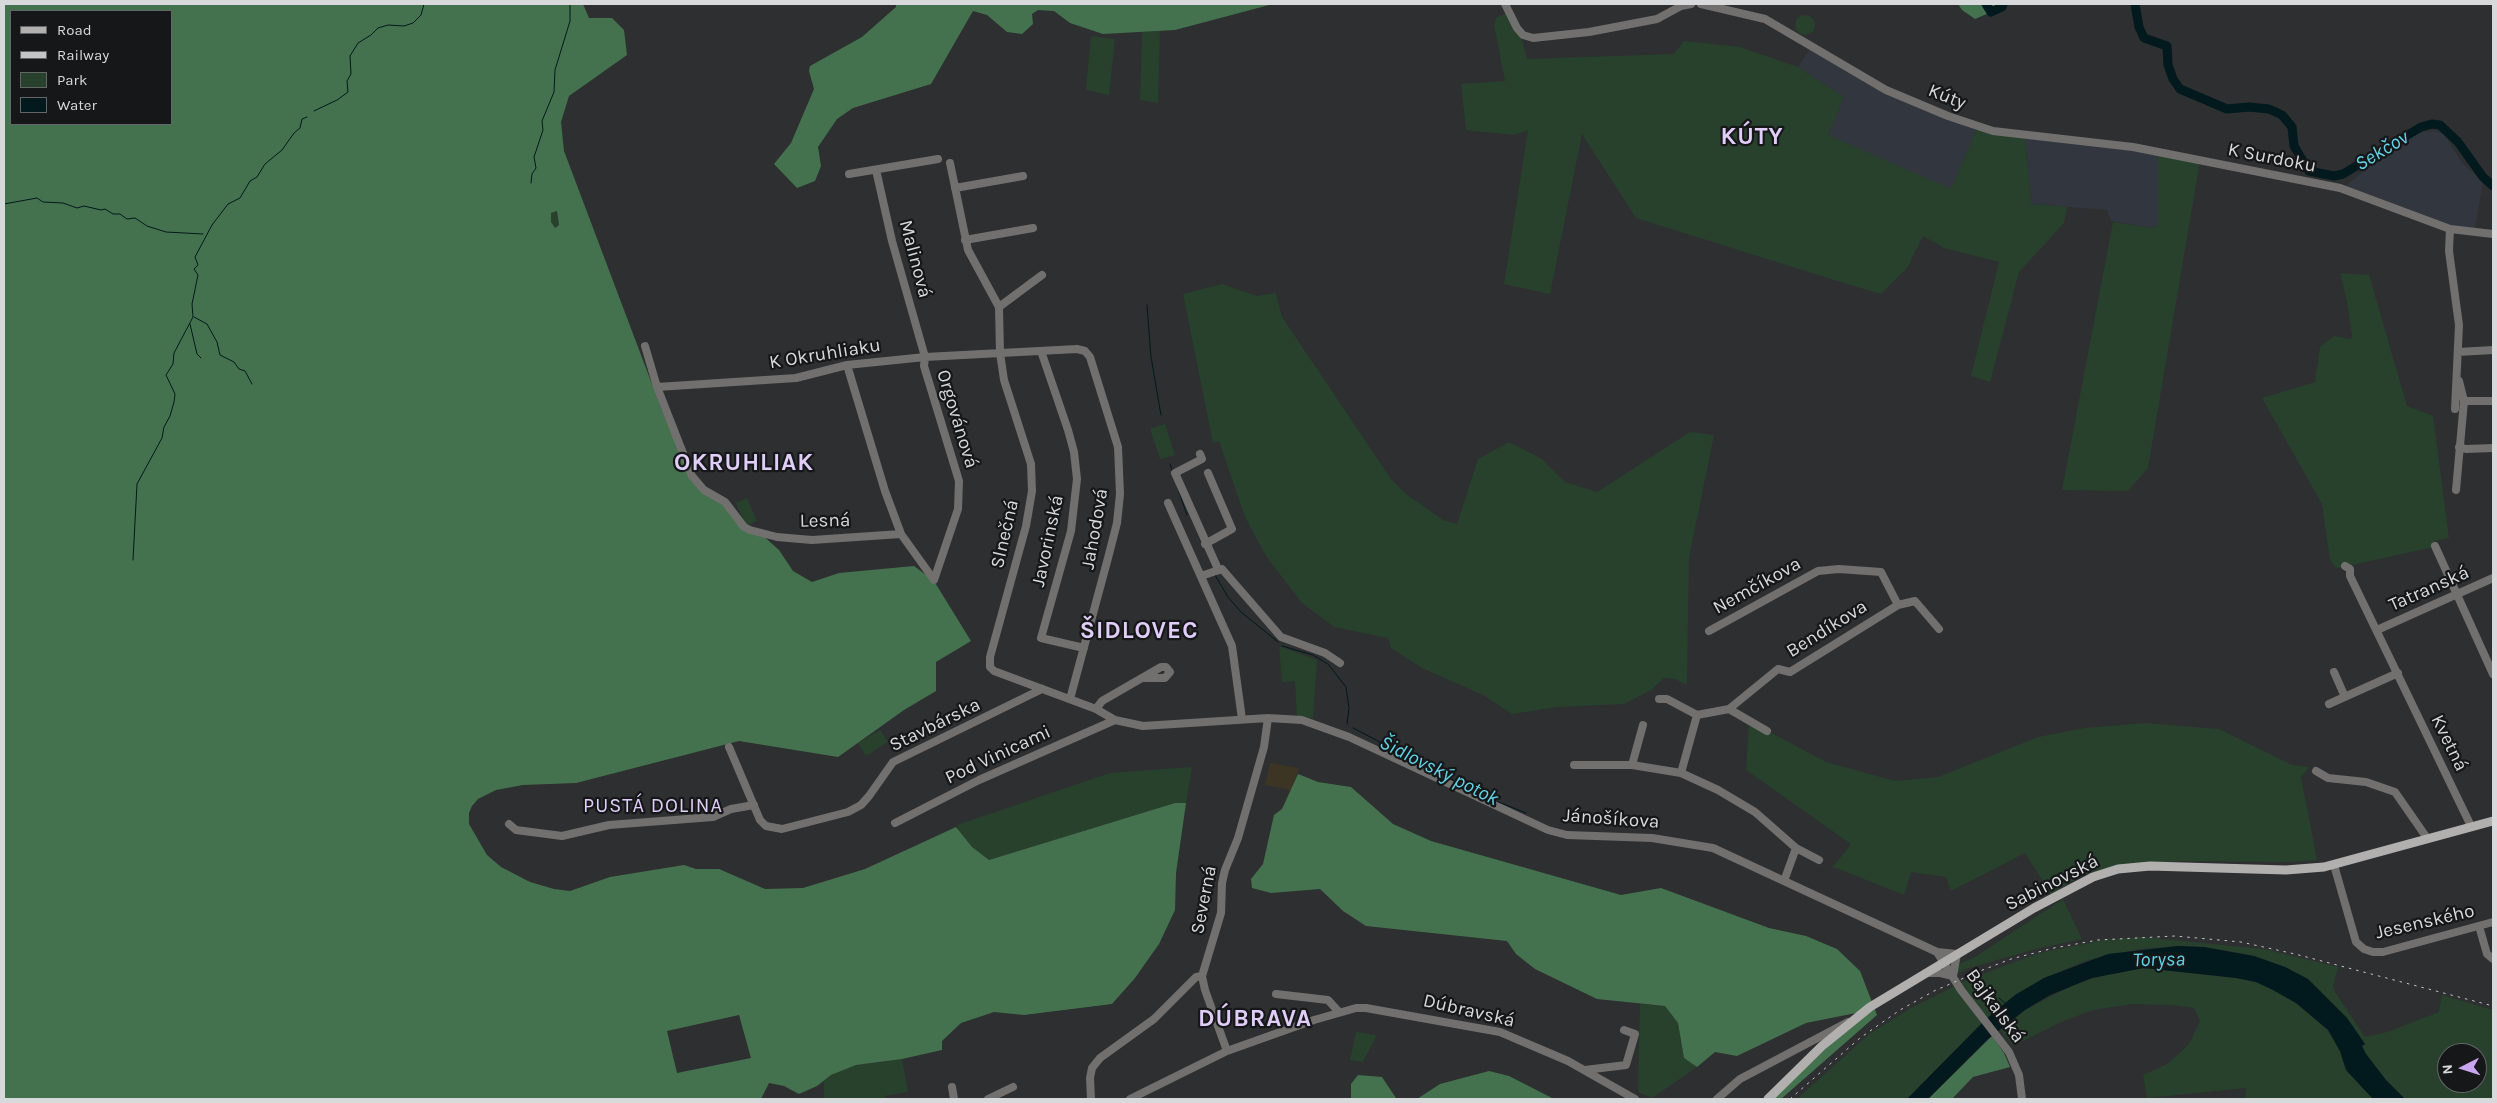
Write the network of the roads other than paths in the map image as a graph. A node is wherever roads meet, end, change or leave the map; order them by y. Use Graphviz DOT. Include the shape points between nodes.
graph roads {
  1 [pos="1505,4"];
  2 [pos="1691,4"];
  3 [pos="1700,4"];
  4 [pos="938,159"];
  5 [pos="2201,160"];
  6 [pos="950,162"];
  7 [pos="876,170"];
  8 [pos="849,174"];
  9 [pos="1023,176"];
  10 [pos="955,188"];
  11 [pos="1033,228"];
  12 [pos="2450,229"];
  13 [pos="2493,234"];
  14 [pos="965,240"];
  15 [pos="1042,275"];
  16 [pos="999,307"];
  17 [pos="645,346"];
  18 [pos="2493,350"];
  19 [pos="1040,351"];
  20 [pos="2458,352"];
  21 [pos="1000,353"];
  22 [pos="925,357"];
  23 [pos="847,365"];
  24 [pos="2458,374"];
  25 [pos="657,387"];
  26 [pos="2466,401"];
  27 [pos="2493,401"];
  28 [pos="2455,409"];
  29 [pos="2460,447"];
  30 [pos="2493,448"];
  31 [pos="1200,454"];
  32 [pos="1208,473"];
  33 [pos="2456,490"];
  34 [pos="1168,503"];
  35 [pos="901,534"];
  36 [pos="1205,544"];
  37 [pos="2435,546"];
  38 [pos="2345,566"];
  39 [pos="1218,569"];
  40 [pos="1200,576"];
  41 [pos="2493,578"];
  42 [pos="2457,594"];
  43 [pos="1898,605"];
  44 [pos="1938,629"];
  45 [pos="2377,630"];
  46 [pos="1709,631"];
  47 [pos="1084,648"];
  48 [pos="1340,663"];
  49 [pos="2334,672"];
  50 [pos="2398,673"];
  51 [pos="2493,674"];
  52 [pos="1142,678"];
  53 [pos="1032,685"];
  54 [pos="1042,689"];
  55 [pos="2345,697"];
  56 [pos="1070,699"];
  57 [pos="1658,699"];
  58 [pos="1018,702"];
  59 [pos="2329,704"];
  60 [pos="1729,708"];
  61 [pos="1096,709"];
  62 [pos="1697,715"];
  63 [pos="1268,718"];
  64 [pos="1242,719"];
  65 [pos="1115,720"];
  66 [pos="1643,725"];
  67 [pos="1766,731"];
  68 [pos="729,747"];
  69 [pos="1574,765"];
  70 [pos="1632,765"];
  71 [pos="2316,771"];
  72 [pos="1681,773"];
  73 [pos="754,806"];
  74 [pos="2493,821"];
  75 [pos="895,822"];
  76 [pos="509,824"];
  77 [pos="2470,826"];
  78 [pos="2427,838"];
  79 [pos="1796,848"];
  80 [pos="1819,860"];
  81 [pos="2334,865"];
  82 [pos="1784,881"];
  83 [pos="2493,922"];
  84 [pos="2479,926"];
  85 [pos="1937,952"];
  86 [pos="1957,954"];
  87 [pos="2493,959"];
  88 [pos="1944,963"];
  89 [pos="1924,974"];
  90 [pos="1202,976"];
  91 [pos="1953,976"];
  92 [pos="1276,994"];
  93 [pos="1339,1012"];
  94 [pos="1854,1018"];
  95 [pos="1624,1030"];
  96 [pos="1227,1051"];
  97 [pos="1585,1070"];
  98 [pos="952,1087"];
  99 [pos="1013,1087"];
  100 [pos="954,1099"];
  101 [pos="988,1099"];
  102 [pos="1092,1099"];
  103 [pos="1130,1099"];
  104 [pos="1635,1099"];
  105 [pos="1717,1099"];
  106 [pos="1768,1099"];
  107 [pos="2022,1099"];
  1 -- 2 [label="street" via="1520,32 1533,38 1589,32 1657,19"];
  3 -- 5 [label="street, Kúty" via="1765,19 1886,90 1993,131 2133,147"];
  4 -- 7 [label="street"];
  5 -- 12 [label="street, K Surdoku" via="2340,188"];
  6 -- 10 [label="street"];
  7 -- 8 [label="street"];
  7 -- 22 [label="street, Malinová" via="892,241"];
  9 -- 10 [label="street"];
  10 -- 14 [label="street"];
  11 -- 14 [label="street"];
  12 -- 13 [label="street, K Surdoku"];
  12 -- 20 [label="street" via="2449,251 2459,325"];
  14 -- 16 [label="street"];
  15 -- 16 [label="street"];
  16 -- 21 [label="street, Slnečná"];
  17 -- 25 [label="street"];
  18 -- 20 [label="street"];
  19 -- 21 [label="street, K Okruhliaku"];
  19 -- 47 [label="street, Javorinská" via="1068,430 1076,479 1071,531 1041,638"];
  19 -- 47 [label="street, Jahodová" via="1077,349 1090,357 1118,447 1117,523"];
  20 -- 24 [label="street"];
  21 -- 22 [label="street, K Okruhliaku"];
  21 -- 53 [label="street, Slnečná" via="1004,380 1031,464 1032,491 1026,526 990,662 994,671"];
  22 -- 23 [label="street, K Okruhliaku"];
  22 -- 35 [label="street, Orgovánová" via="924,366 959,481 958,509 934,580"];
  23 -- 25 [label="street, K Okruhliaku" via="796,378"];
  23 -- 35 [label="street"];
  24 -- 26 [label="street"];
  24 -- 28 [label="street"];
  25 -- 35 [label="street, Lesná" via="692,476 704,490 725,502 750,530 777,537 812,540"];
  26 -- 27 [label="street"];
  26 -- 29 [label="street"];
  29 -- 30 [label="street"];
  29 -- 33 [label="street"];
  31 -- 36 [label="street" via="1202,459 1175,473"];
  32 -- 36 [label="street" via="1232,529"];
  34 -- 40 [label="street"];
  36 -- 39 [label="street"];
  37 -- 42 [label="street"];
  38 -- 45 [label="street, Kvetná" via="2350,569 2350,576"];
  39 -- 40 [label="street"];
  39 -- 48 [label="street" via="1222,569 1281,637 1325,653"];
  40 -- 64 [label="street" via="1232,646"];
  41 -- 42 [label="street, Tatranská"];
  42 -- 45 [label="street, Tatranská"];
  42 -- 51 [label="street"];
  43 -- 44 [label="street" via="1915,601"];
  43 -- 46 [label="street, Nemčíkova" via="1880,572 1818,570"];
  43 -- 60 [label="street, Bendíkova" via="1790,672 1778,669"];
  45 -- 50 [label="street, Kvetná"];
  47 -- 56 [label="street, Jahodová"];
  49 -- 55 [label="street"];
  50 -- 55 [label="street"];
  50 -- 77 [label="street, Kvetná"];
  52 -- 61 [label="street" via="1102,701"];
  53 -- 54 [label="street, Slnečná"];
  53 -- 58 [label="street, Stavbárska"];
  54 -- 56 [label="street"];
  54 -- 58 [label="street, Stavbárska"];
  55 -- 59 [label="street"];
  56 -- 61 [label="street"];
  57 -- 62 [label="street" via="1667,699"];
  58 -- 73 [label="street, Stavbárska" via="893,762 887,766 869,796 848,812 774,829 760,820"];
  60 -- 62 [label="street, Bendíkova"];
  60 -- 67 [label="street"];
  61 -- 65 [label="street"];
  62 -- 72 [label="street"];
  63 -- 64 [label="street, Jánošíkova"];
  63 -- 82 [label="street, Jánošíkova" via="1302,720 1326,728 1548,830 1567,835 1691,843 1713,848"];
  63 -- 90 [label="street, Severná" via="1264,747 1238,838 1225,870 1221,913"];
  64 -- 65 [label="street" via="1143,726"];
  65 -- 75 [label="street, Pod Vinicami" via="979,780"];
  66 -- 70 [label="street"];
  68 -- 73 [label="street, Stavbárska"];
  69 -- 70 [label="street"];
  70 -- 72 [label="street"];
  71 -- 78 [label="street" via="2328,778 2366,782 2395,792"];
  72 -- 79 [label="street" via="1755,812"];
  73 -- 76 [label="street" via="731,809 713,817 609,825 562,836 522,831"];
  74 -- 77 [label="main road, Sabinovská"];
  77 -- 78 [label="main road, Sabinovská"];
  78 -- 81 [label="main road, Sabinovská"];
  79 -- 80 [label="street"];
  79 -- 82 [label="street"];
  81 -- 84 [label="street, Jesenského" via="2356,942 2364,949 2383,952"];
  81 -- 86 [label="main road, Sabinovská" via="2286,870 2150,866 2112,870 2068,889"];
  82 -- 85 [label="street, Jánošíkova"];
  83 -- 84 [label="street, Jesenského"];
  84 -- 87 [label="street" via="2487,954"];
  85 -- 86 [label="street"];
  85 -- 88 [label="street"];
  86 -- 88 [label="main road, Sabinovská"];
  86 -- 91 [label="street"];
  88 -- 89 [label="main road, Sabinovská"];
  88 -- 91 [label="street, Bajkalská"];
  89 -- 91 [label="street" via="1940,972"];
  89 -- 94 [label="main road, Sabinovská"];
  90 -- 96 [label="street"];
  90 -- 102 [label="street" via="1196,977 1154,1020 1100,1058 1092,1068 1090,1078"];
  91 -- 107 [label="street, Bajkalská" via="1997,1034 2014,1063"];
  92 -- 93 [label="street" via="1328,1000"];
  93 -- 96 [label="street, Dúbravská"];
  93 -- 97 [label="street, Dúbravská" via="1366,1008 1500,1032"];
  94 -- 105 [label="street" via="1740,1079"];
  94 -- 106 [label="main road, Sabinovská"];
  95 -- 97 [label="street" via="1634,1034 1626,1065"];
  96 -- 103 [label="street, Dúbravská"];
  97 -- 104 [label="street, Dúbravská"];
  98 -- 100 [label="street"];
  99 -- 101 [label="street"];
}
